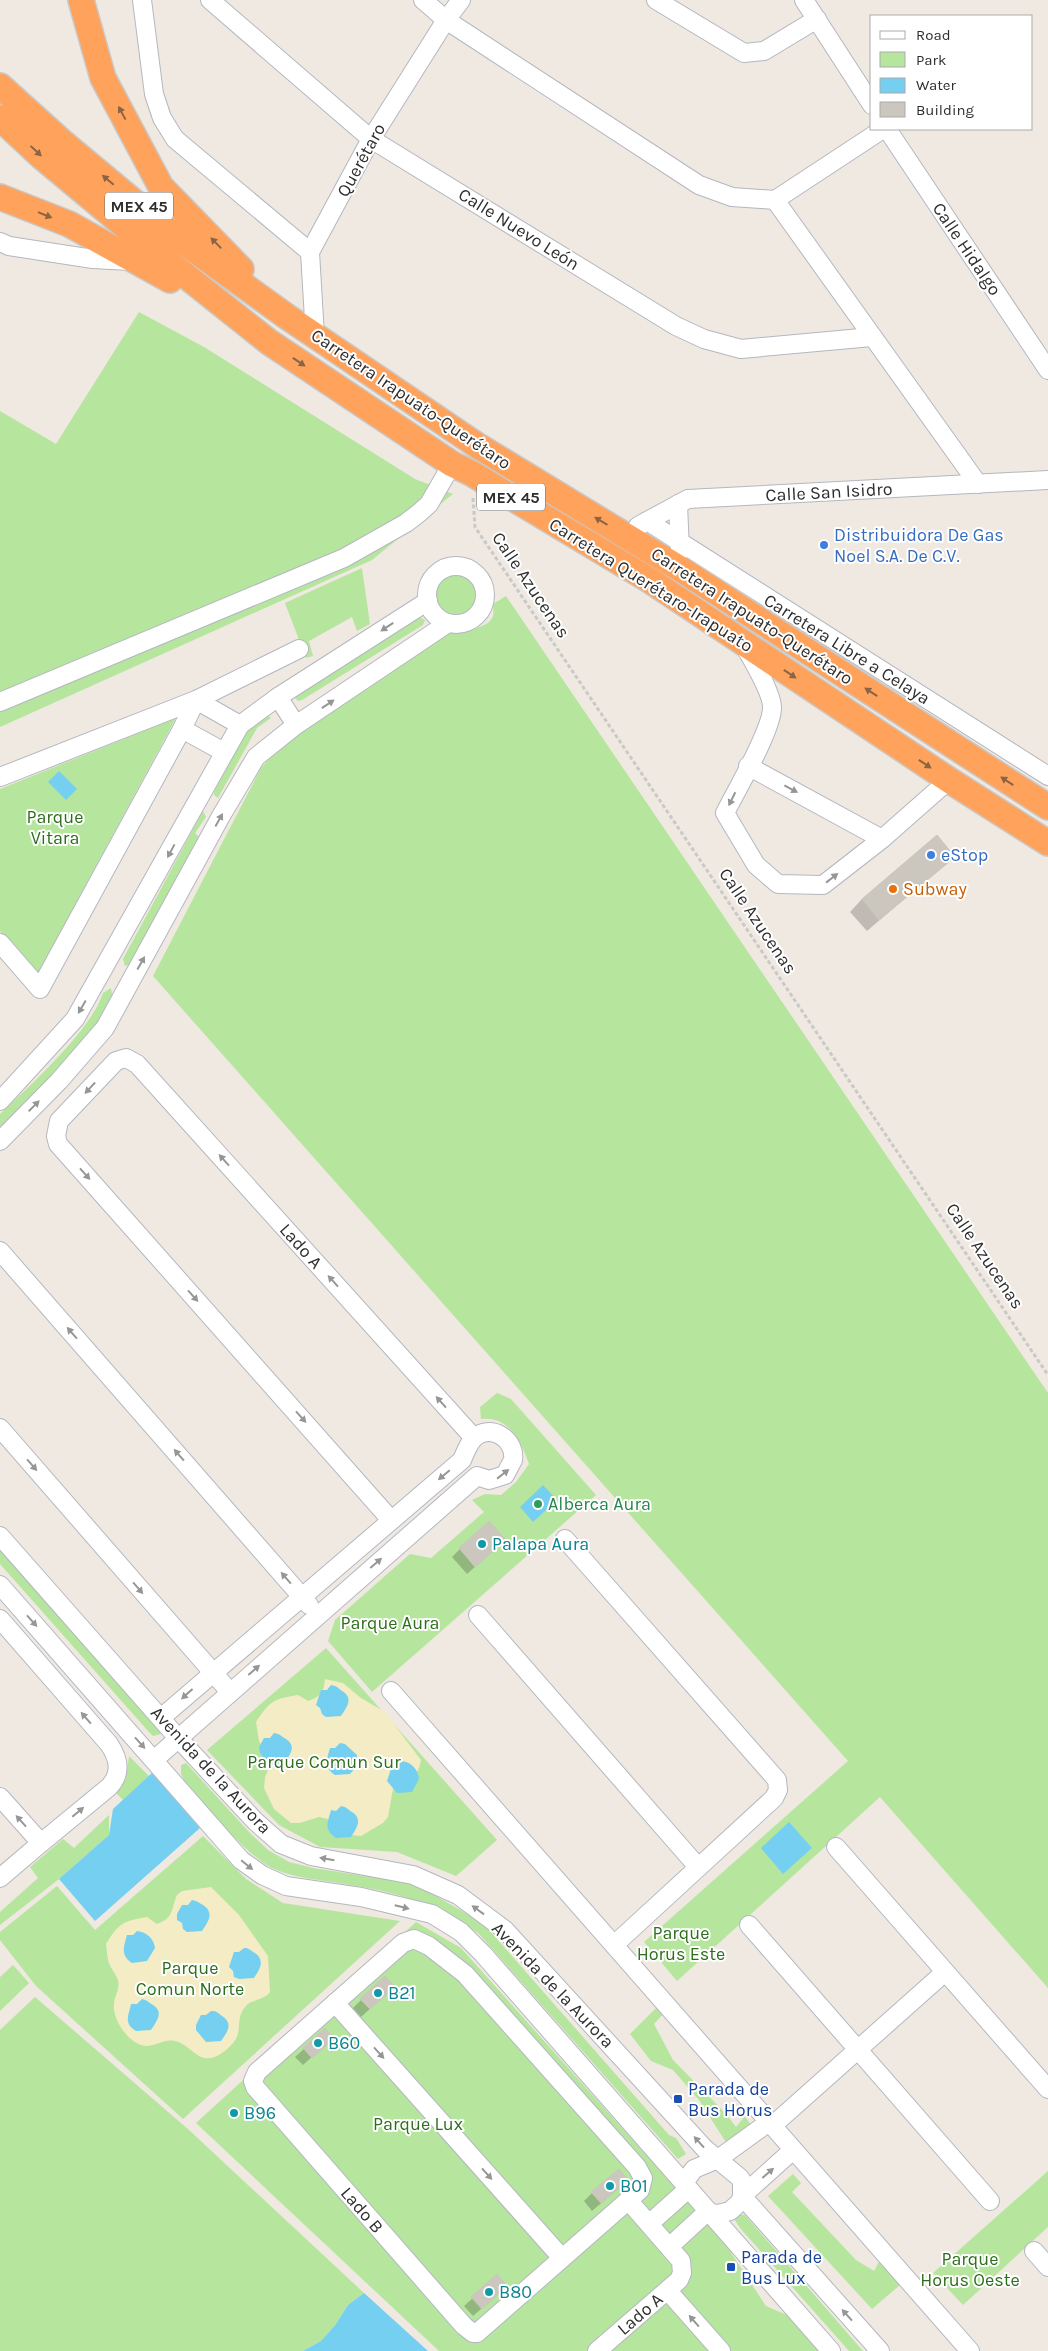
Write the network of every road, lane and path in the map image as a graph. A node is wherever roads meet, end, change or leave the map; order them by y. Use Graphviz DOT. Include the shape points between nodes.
graph roads {
  1 [pos="81,0"];
  2 [pos="142,0"];
  3 [pos="210,0"];
  4 [pos="423,0"];
  5 [pos="461,0"];
  6 [pos="656,0"];
  7 [pos="804,0"];
  8 [pos="817,18"];
  9 [pos="446,20"];
  10 [pos="0,86"];
  11 [pos="870,102"];
  12 [pos="0,118"];
  13 [pos="883,130"];
  14 [pos="886,130"];
  15 [pos="371,139"];
  16 [pos="0,197"];
  17 [pos="775,200"];
  18 [pos="0,242"];
  19 [pos="310,252"];
  20 [pos="140,262"];
  21 [pos="286,316"];
  22 [pos="315,336"];
  23 [pos="872,337"];
  24 [pos="269,342"];
  25 [pos="1048,370"];
  26 [pos="461,469"];
  27 [pos="1048,480"];
  28 [pos="978,484"];
  29 [pos="678,504"];
  30 [pos="647,521"];
  31 [pos="624,535"];
  32 [pos="679,542"];
  33 [pos="682,570"];
  34 [pos="428,601"];
  35 [pos="448,623"];
  36 [pos="741,642"];
  37 [pos="299,649"];
  38 [pos="278,697"];
  39 [pos="196,700"];
  40 [pos="0,702"];
  41 [pos="240,725"];
  42 [pos="296,725"];
  43 [pos="182,728"];
  44 [pos="224,752"];
  45 [pos="748,766"];
  46 [pos="1048,776"];
  47 [pos="0,777"];
  48 [pos="949,780"];
  49 [pos="1047,804"];
  50 [pos="882,839"];
  51 [pos="1048,843"];
  52 [pos="0,943"];
  53 [pos="100,976"];
  54 [pos="126,990"];
  55 [pos="0,1101"];
  56 [pos="0,1141"];
  57 [pos="0,1252"];
  58 [pos="1048,1375"];
  59 [pos="0,1428"];
  60 [pos="474,1438"];
  61 [pos="391,1520"];
  62 [pos="0,1536"];
  63 [pos="566,1539"];
  64 [pos="0,1585"];
  65 [pos="302,1596"];
  66 [pos="318,1614"];
  67 [pos="478,1615"];
  68 [pos="0,1619"];
  69 [pos="211,1672"];
  70 [pos="391,1691"];
  71 [pos="230,1692"];
  72 [pos="162,1717"];
  73 [pos="178,1738"];
  74 [pos="155,1759"];
  75 [pos="0,1797"];
  76 [pos="41,1844"];
  77 [pos="836,1847"];
  78 [pos="698,1867"];
  79 [pos="0,1878"];
  80 [pos="749,1925"];
  81 [pos="614,1945"];
  82 [pos="945,1972"];
  83 [pos="335,2003"];
  84 [pos="858,2050"];
  85 [pos="1048,2089"];
  86 [pos="771,2124"];
  87 [pos="794,2150"];
  88 [pos="718,2159"];
  89 [pos="687,2190"];
  90 [pos="742,2196"];
  91 [pos="628,2200"];
  92 [pos="990,2201"];
  93 [pos="707,2212"];
  94 [pos="649,2224"];
  95 [pos="669,2247"];
  96 [pos="1034,2251"];
  97 [pos="562,2258"];
  98 [pos="1048,2267"];
  99 [pos="668,2290"];
  100 [pos="597,2351"];
  101 [pos="721,2351"];
  102 [pos="831,2351"];
  103 [pos="880,2351"];
  104 [pos="970,2351"];
  21 -- 1 [label="highway, one-way" via="161,187 104,78"];
  2 -- 19 [label="street" via="154,94 162,118 176,139"];
  3 -- 15 [label="street, Calle Nuevo León"];
  4 -- 9 [label="street"];
  5 -- 9 [label="street, Querétaro"];
  6 -- 8 [label="street" via="744,53 764,51"];
  7 -- 8 [label="street"];
  8 -- 11 [label="street"];
  9 -- 15 [label="street, Querétaro"];
  9 -- 17 [label="street" via="699,185 732,197"];
  21 -- 10 [label="highway, Carretera Irapuato-Querétaro / MEX 45, one-way" via="175,236"];
  12 -- 24 [label="highway, Carretera Querétaro-Irapuato / MEX 45, one-way" via="156,252"];
  13 -- 17 [label="street"];
  14 -- 25 [label="street, Calle Hidalgo"];
  15 -- 19 [label="street, Querétaro"];
  15 -- 23 [label="street, Calle Nuevo León" via="676,326 704,339 741,349"];
  16 -- 20 [label="highway, one-way" via="69,224"];
  17 -- 23 [label="street"];
  18 -- 20 [label="street" via="93,259"];
  19 -- 22 [label="street"];
  20 -- 24 [label="highway"];
  21 -- 22 [label="highway, Carretera Irapuato-Querétaro / MEX 45"];
  31 -- 22 [label="highway, Carretera Irapuato-Querétaro / MEX 45, one-way" via="478,446"];
  23 -- 28 [label="street"];
  24 -- 26 [label="highway, Carretera Querétaro-Irapuato / MEX 45, one-way"];
  26 -- 36 [label="highway, Carretera Querétaro-Irapuato / MEX 45" via="651,581"];
  26 -- 40 [label="street" via="429,504 406,523 344,558"];
  26 -- 58 [label="path, Calle Azucenas" via="475,527"];
  27 -- 28 [label="street, Calle San Isidro"];
  28 -- 29 [label="street, Calle San Isidro" via="688,499"];
  29 -- 30 [label="street, Calle San Isidro"];
  29 -- 32 [label="street"];
  30 -- 31 [label="street, Calle San Isidro"];
  30 -- 32 [label="street, Carretera Libre a Celaya"];
  31 -- 33 [label="highway, Carretera Irapuato-Querétaro / MEX 45"];
  32 -- 33 [label="street"];
  32 -- 46 [label="street, Carretera Libre a Celaya"];
  49 -- 33 [label="highway, Carretera Irapuato-Querétaro / MEX 45, one-way"];
  34 -- 35 [label="street" via="432,611"];
  34 -- 35 [label="street" via="429,584 440,570 457,566 474,571 484,586 480,612 466,622"];
  34 -- 38 [label="street, one-way"];
  42 -- 35 [label="street, one-way"];
  36 -- 45 [label="street" via="756,664 772,706 766,734"];
  36 -- 48 [label="highway, Carretera Querétaro-Irapuato / MEX 45, one-way"];
  37 -- 39 [label="street"];
  38 -- 41 [label="street"];
  38 -- 42 [label="street"];
  39 -- 41 [label="street"];
  39 -- 43 [label="street"];
  39 -- 47 [label="street"];
  41 -- 44 [label="street"];
  54 -- 42 [label="street, one-way" via="250,765 266,747"];
  43 -- 44 [label="street"];
  43 -- 52 [label="street" via="40,989"];
  44 -- 53 [label="street, one-way"];
  45 -- 50 [label="street, one-way"];
  45 -- 50 [label="street, one-way" via="725,813 756,864 778,884 823,885"];
  48 -- 50 [label="street"];
  48 -- 51 [label="highway, Carretera Querétaro-Irapuato / MEX 45"];
  53 -- 54 [label="street"];
  53 -- 55 [label="street, one-way" via="71,1026"];
  56 -- 54 [label="street, one-way" via="100,1035"];
  65 -- 57 [label="street, one-way"];
  59 -- 69 [label="street, one-way"];
  60 -- 61 [label="street, one-way" via="462,1460"];
  60 -- 61 [label="street, Lado A, one-way" via="137,1064 126,1058 116,1061 59,1121 58,1144"];
  66 -- 60 [label="street, one-way" via="477,1476 495,1480 508,1472 514,1455 506,1439 487,1432"];
  61 -- 65 [label="street"];
  62 -- 72 [label="street, Avenida de la Aurora"];
  63 -- 78 [label="street" via="777,1780 778,1790 774,1798"];
  64 -- 74 [label="street, Avenida de la Aurora, one-way"];
  65 -- 66 [label="street"];
  65 -- 69 [label="street"];
  71 -- 66 [label="street, one-way"];
  67 -- 78 [label="street"];
  76 -- 68 [label="street, one-way" via="109,1787 114,1781 117,1756"];
  69 -- 71 [label="street"];
  69 -- 72 [label="street, one-way"];
  70 -- 81 [label="street"];
  71 -- 73 [label="street"];
  72 -- 73 [label="street, Avenida de la Aurora"];
  73 -- 74 [label="street"];
  88 -- 73 [label="street, Avenida de la Aurora, one-way" via="505,1930 458,1895 413,1875 311,1856 281,1844 255,1821"];
  74 -- 89 [label="street, Avenida de la Aurora, one-way" via="241,1860 262,1876 286,1886 361,1897 432,1914 461,1932"];
  76 -- 75 [label="street, one-way"];
  76 -- 79 [label="street"];
  77 -- 82 [label="street"];
  78 -- 81 [label="street"];
  80 -- 84 [label="street"];
  81 -- 86 [label="street"];
  82 -- 84 [label="street"];
  82 -- 85 [label="street"];
  83 -- 91 [label="street, Lado B" via="403,1943 414,1939 429,1946 465,1974 637,2167 642,2174 642,2186"];
  83 -- 97 [label="street, one-way"];
  83 -- 97 [label="street, Lado B" via="257,2072 254,2084 464,2326 473,2333 481,2331"];
  84 -- 86 [label="street"];
  84 -- 92 [label="street"];
  86 -- 87 [label="street"];
  86 -- 88 [label="street"];
  90 -- 87 [label="street, one-way"];
  87 -- 104 [label="street"];
  88 -- 89 [label="street" via="690,2172 686,2180"];
  88 -- 90 [label="street, Avenida de la Aurora" via="742,2181"];
  89 -- 93 [label="street, Avenida de la Aurora"];
  89 -- 94 [label="street"];
  90 -- 93 [label="street" via="730,2211"];
  103 -- 90 [label="street, Avenida de la Aurora, one-way"];
  91 -- 94 [label="street"];
  91 -- 97 [label="street, Lado B"];
  93 -- 95 [label="street"];
  93 -- 102 [label="street, Avenida de la Aurora"];
  94 -- 95 [label="street"];
  95 -- 99 [label="street" via="682,2267 679,2280"];
  96 -- 98 [label="street"];
  99 -- 100 [label="street, Lado A"];
  101 -- 99 [label="street, Lado A, one-way"];
}
